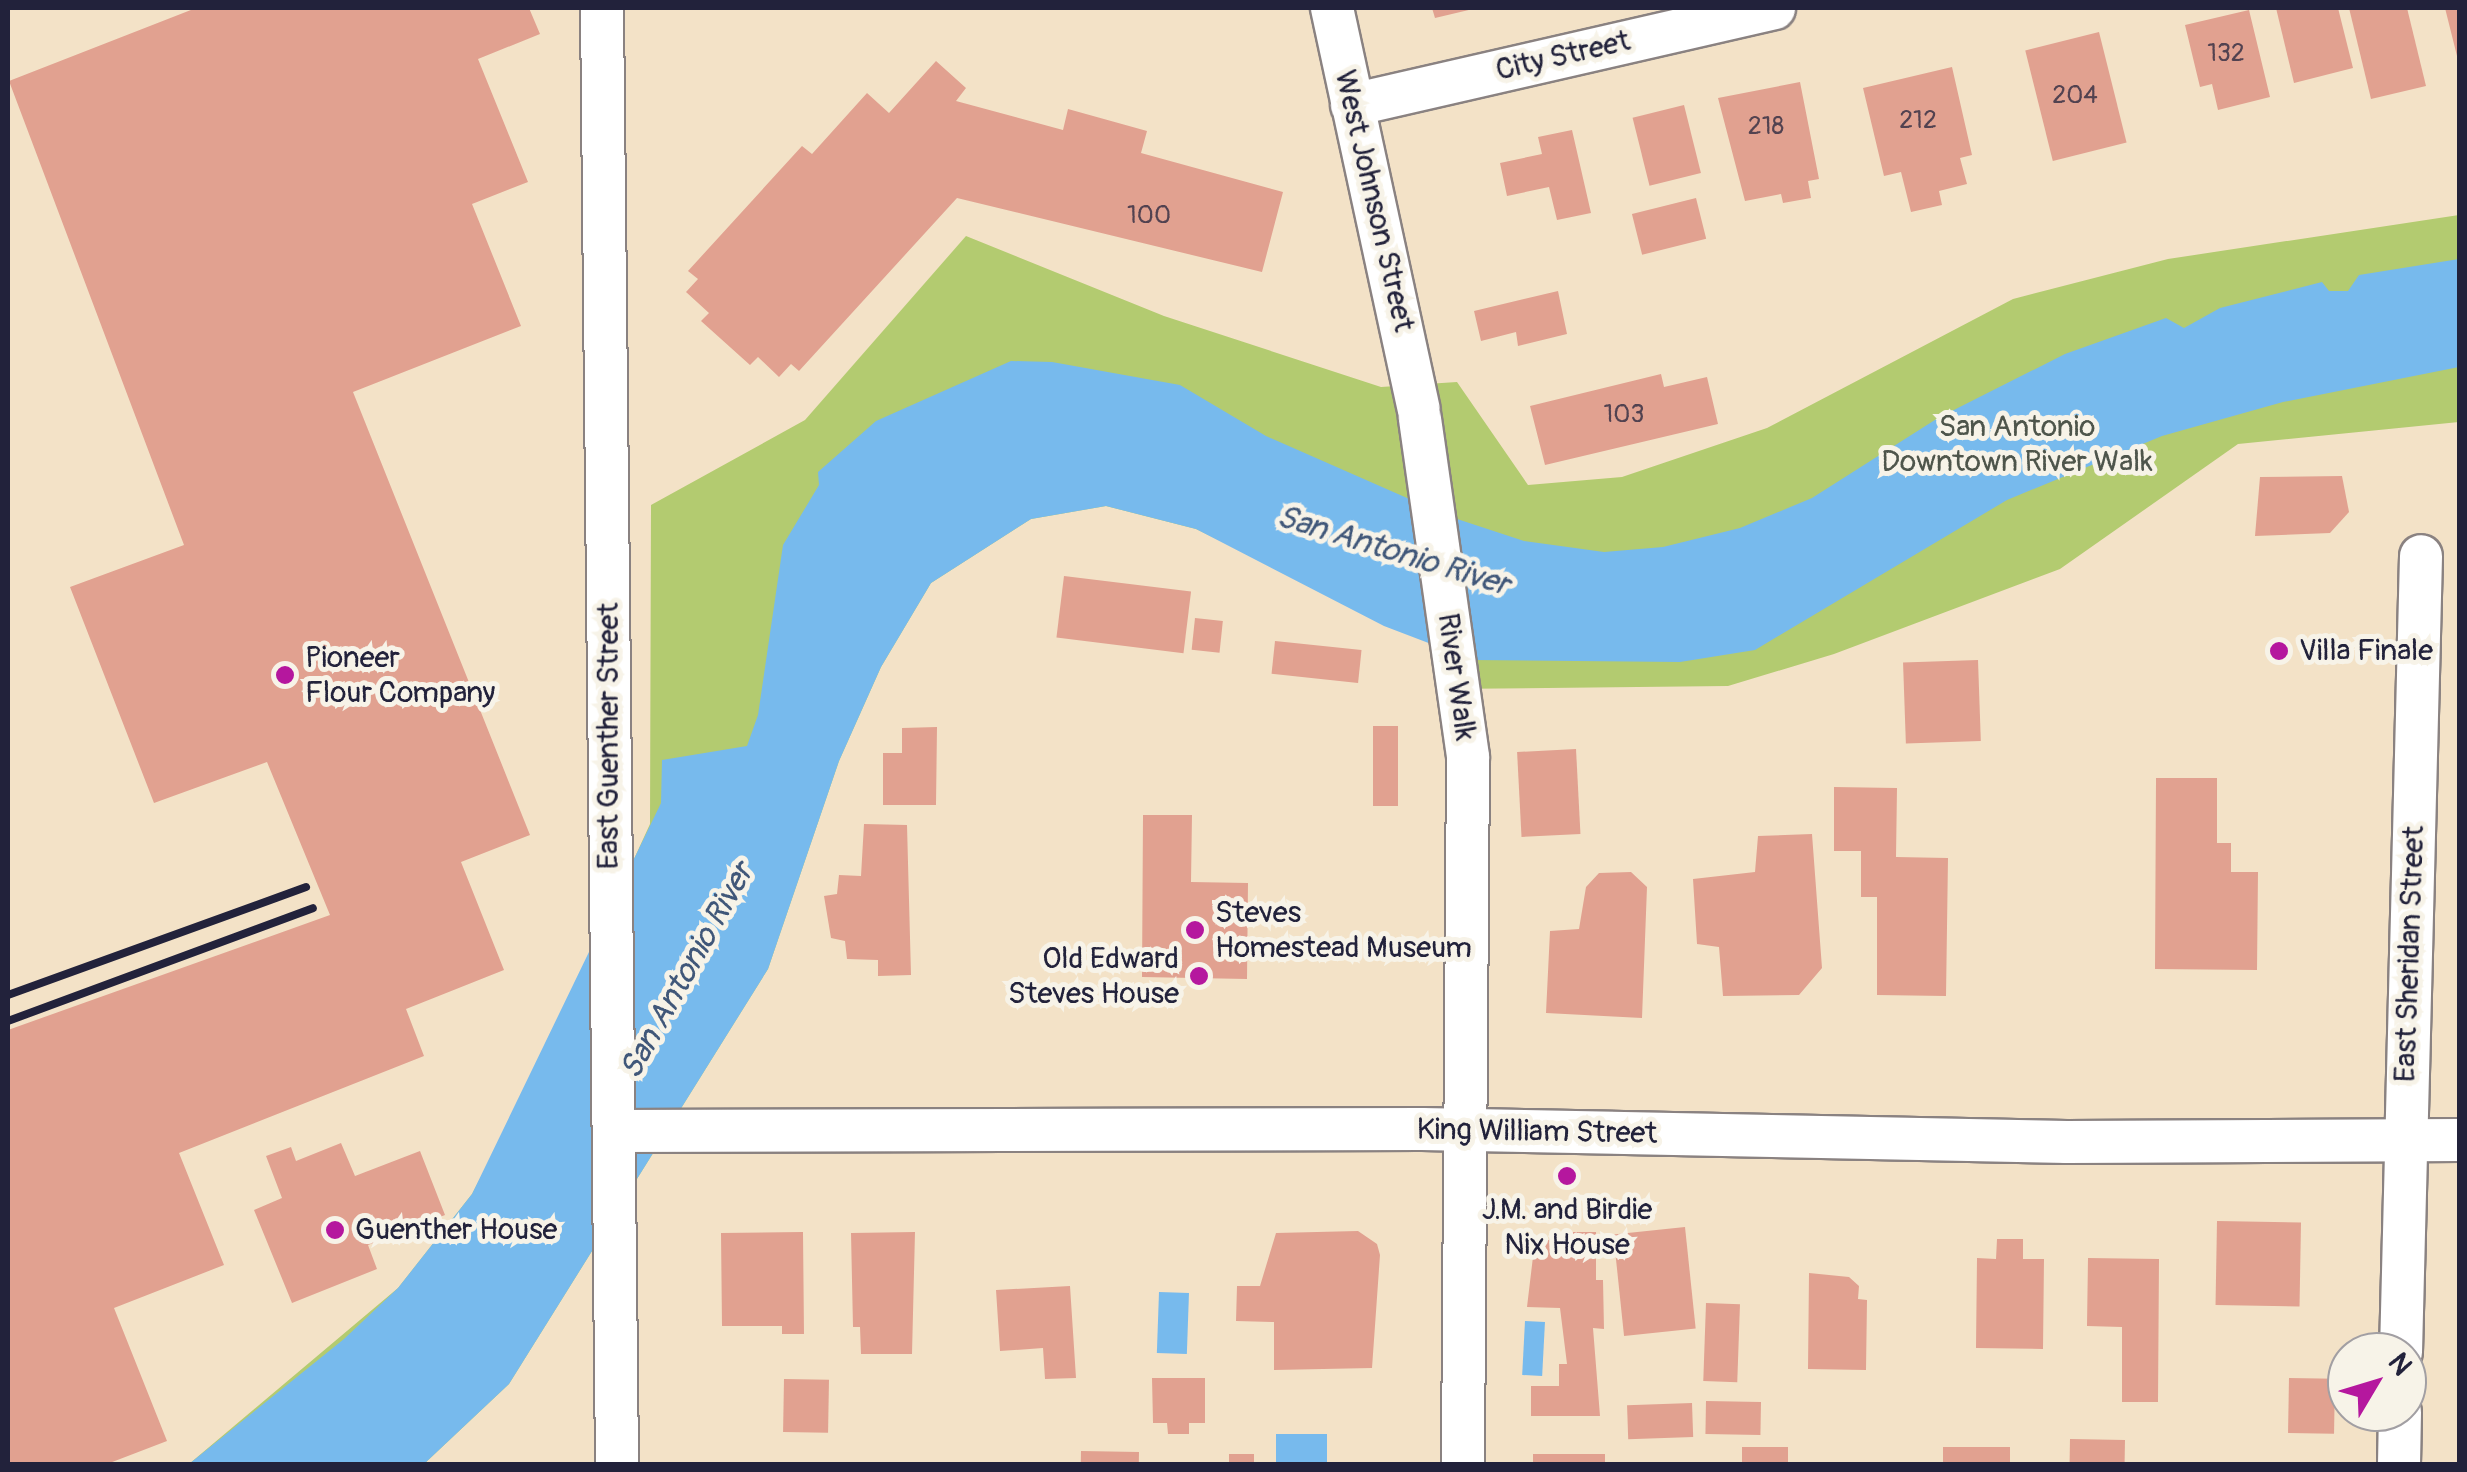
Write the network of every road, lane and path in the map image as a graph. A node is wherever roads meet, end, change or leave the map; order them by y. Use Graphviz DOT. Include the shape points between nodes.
graph roads {
  1 [pos="602,8"];
  2 [pos="1332,8"];
  3 [pos="1774,8"];
  4 [pos="1352,105"];
  5 [pos="1419,408"];
  6 [pos="2421,556"];
  7 [pos="614,1131"];
  8 [pos="1467,1131"];
  9 [pos="2404,1140"];
  10 [pos="2460,1140"];
  11 [pos="2401,1332"];
  12 [pos="2400,1432"];
  13 [pos="617,1464"];
  14 [pos="1463,1464"];
  15 [pos="2399,1464"];
  1 -- 7 [label="street, East Guenther Street"];
  2 -- 4 [label="street, West Johnson Street"];
  3 -- 4 [label="street, City Street"];
  4 -- 5 [label="street, West Johnson Street"];
  5 -- 8 [label="street, River Walk" via="1468,756"];
  6 -- 9 [label="street, East Sheridan Street"];
  7 -- 8 [label="street, King William Street"];
  7 -- 13 [label="street, East Guenther Street"];
  8 -- 9 [label="street, King William Street"];
  8 -- 14 [label="street, River Walk"];
  9 -- 10 [label="street, King William Street"];
  9 -- 11 [label="street, East Sheridan Street"];
  12 -- 15 [label="street"];
}
